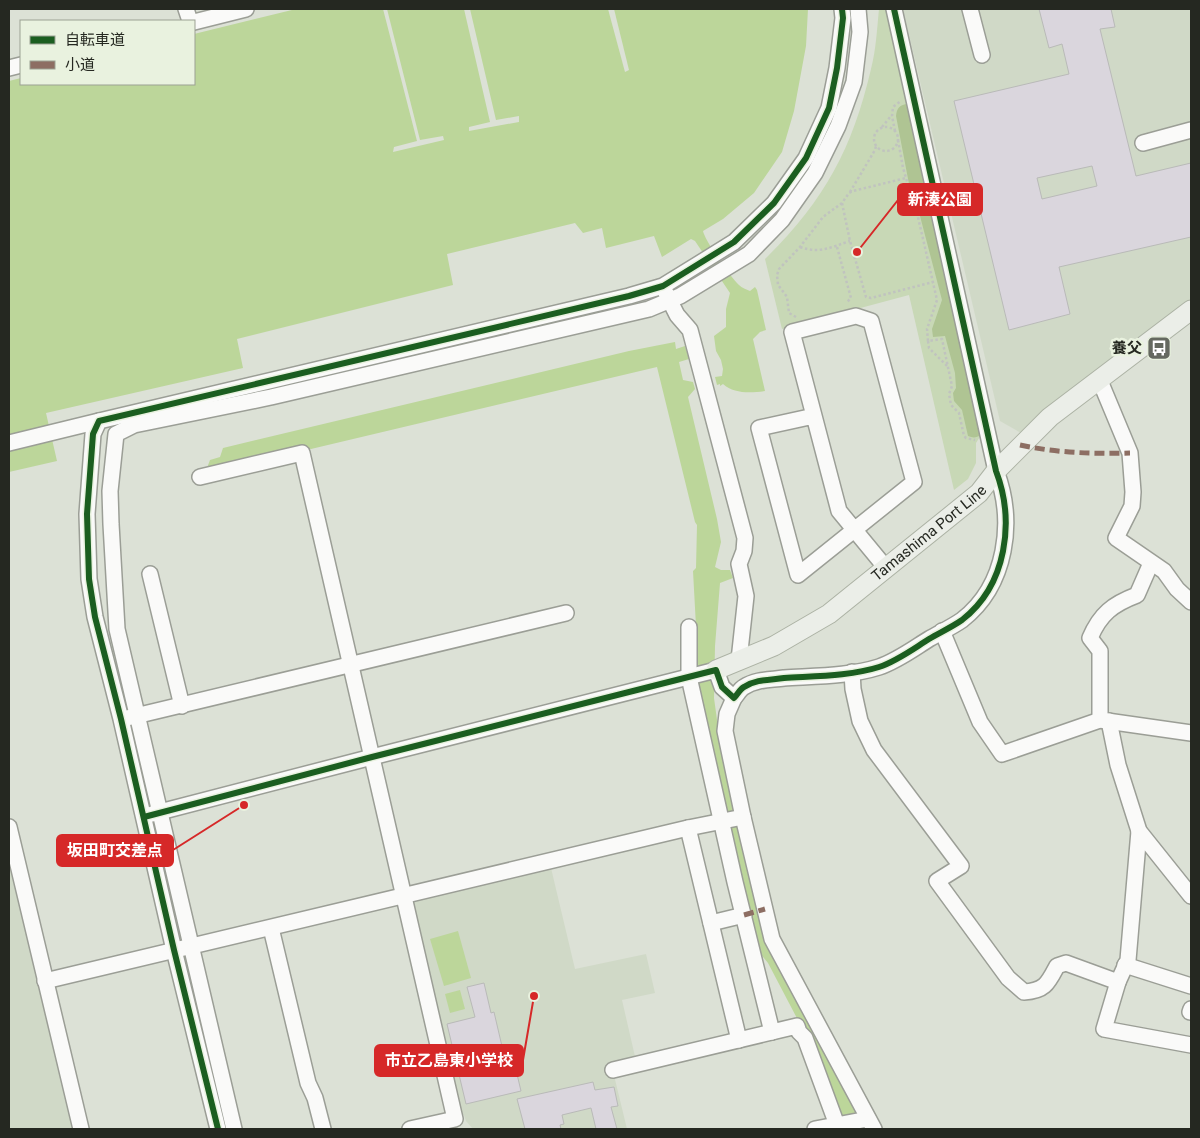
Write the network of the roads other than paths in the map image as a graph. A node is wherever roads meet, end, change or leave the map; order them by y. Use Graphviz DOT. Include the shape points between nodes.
graph roads {
  1 [pos="246,9"];
  2 [pos="842,9"];
  3 [pos="858,9"];
  4 [pos="894,9"];
  5 [pos="970,9"];
  6 [pos="195,22"];
  7 [pos="982,55"];
  8 [pos="1191,130"];
  9 [pos="1143,143"];
  10 [pos="663,286"];
  11 [pos="670,300"];
  12 [pos="1191,310"];
  13 [pos="1100,380"];
  14 [pos="814,416"];
  15 [pos="96,428"];
  16 [pos="116,434"];
  17 [pos="9,442"];
  18 [pos="996,471"];
  19 [pos="200,477"];
  20 [pos="854,529"];
  21 [pos="1151,563"];
  22 [pos="886,568"];
  23 [pos="150,574"];
  24 [pos="1191,602"];
  25 [pos="566,614"];
  26 [pos="689,627"];
  27 [pos="942,631"];
  28 [pos="739,660"];
  29 [pos="351,665"];
  30 [pos="716,670"];
  31 [pos="852,672"];
  32 [pos="689,677"];
  33 [pos="734,698"];
  34 [pos="182,706"];
  35 [pos="137,716"];
  36 [pos="121,719"];
  37 [pos="1104,720"];
  38 [pos="1191,733"];
  39 [pos="372,756"];
  40 [pos="160,812"];
  41 [pos="144,816"];
  42 [pos="743,818"];
  43 [pos="722,821"];
  44 [pos="9,827"];
  45 [pos="688,828"];
  46 [pos="1139,831"];
  47 [pos="404,896"];
  48 [pos="1191,896"];
  49 [pos="744,915"];
  50 [pos="711,923"];
  51 [pos="271,928"];
  52 [pos="192,946"];
  53 [pos="174,950"];
  54 [pos="1126,965"];
  55 [pos="45,981"];
  56 [pos="1118,982"];
  57 [pos="1191,986"];
  58 [pos="817,1022"];
  59 [pos="796,1026"];
  60 [pos="772,1032"];
  61 [pos="739,1040"];
  62 [pos="1191,1045"];
  63 [pos="612,1070"];
  64 [pos="837,1124"];
  65 [pos="871,1124"];
  66 [pos="81,1129"];
  67 [pos="218,1129"];
  68 [pos="234,1129"];
  69 [pos="323,1129"];
  70 [pos="410,1129"];
  71 [pos="815,1129"];
  1 -- 6 [label="street"];
  2 -- 10 [label="street" via="837,68 829,108 806,158 774,203 734,242"];
  3 -- 11 [label="street" via="860,32 854,82 838,126 815,173 782,220 750,254"];
  4 -- 18 [label="street"];
  5 -- 7 [label="street"];
  8 -- 9 [label="street"];
  10 -- 11 [label="street"];
  10 -- 15 [label="street"];
  11 -- 16 [label="street" via="650,309 271,397 134,425"];
  11 -- 28 [label="street" via="690,330 745,538 740,564 746,596"];
  12 -- 13 [label="main road, Tamashima Port Line"];
  13 -- 18 [label="main road, Tamashima Port Line" via="1050,417"];
  13 -- 21 [label="street" via="1130,452 1132,506 1116,538"];
  14 -- 20 [label="street" via="839,511"];
  14 -- 20 [label="street" via="759,428 798,575"];
  14 -- 20 [label="street" via="792,332 856,316 871,321 914,482"];
  15 -- 16 [label="street"];
  15 -- 17 [label="street"];
  15 -- 36 [label="street" via="87,514 90,580 95,617"];
  16 -- 35 [label="street" via="110,491 111,553 118,629"];
  18 -- 22 [label="main road, Tamashima Port Line" via="979,493"];
  18 -- 27 [label="street" via="1002,488 1006,525 998,570 977,604 962,620"];
  19 -- 29 [label="street" via="302,453"];
  20 -- 22 [label="street"];
  21 -- 24 [label="street" via="1164,571"];
  21 -- 37 [label="street" via="1137,595 1110,608 1096,624 1090,638 1100,651"];
  22 -- 28 [label="main road, Tamashima Port Line" via="829,614 774,646"];
  23 -- 34 [label="street"];
  25 -- 29 [label="street"];
  26 -- 32 [label="street"];
  27 -- 31 [label="street" via="879,667"];
  27 -- 37 [label="street" via="980,722 1002,754"];
  28 -- 30 [label="main road, Tamashima Port Line"];
  29 -- 34 [label="street"];
  29 -- 39 [label="street"];
  30 -- 32 [label="street"];
  30 -- 33 [label="street" via="722,687"];
  31 -- 33 [label="street" via="758,681 743,688"];
  31 -- 56 [label="street" via="860,721 874,750 961,866 937,881 1008,978 1024,992 1035,992 1047,985 1057,966 1066,963"];
  32 -- 39 [label="street"];
  32 -- 43 [label="street"];
  33 -- 42 [label="street" via="726,714 725,731"];
  34 -- 35 [label="street"];
  35 -- 36 [label="street"];
  35 -- 40 [label="street"];
  36 -- 41 [label="street"];
  37 -- 38 [label="street"];
  37 -- 46 [label="street"];
  39 -- 40 [label="street"];
  39 -- 47 [label="street"];
  40 -- 41 [label="street"];
  40 -- 52 [label="street"];
  41 -- 53 [label="street"];
  42 -- 43 [label="street"];
  42 -- 58 [label="street" via="772,939"];
  43 -- 45 [label="street"];
  43 -- 49 [label="street"];
  44 -- 55 [label="street"];
  45 -- 47 [label="street"];
  45 -- 50 [label="street"];
  46 -- 48 [label="street"];
  46 -- 54 [label="street"];
  47 -- 51 [label="street"];
  47 -- 70 [label="street" via="455,1119"];
  49 -- 50 [label="street"];
  49 -- 60 [label="street"];
  50 -- 61 [label="street"];
  51 -- 52 [label="street"];
  51 -- 69 [label="street" via="308,1083"];
  52 -- 53 [label="street"];
  52 -- 68 [label="street"];
  53 -- 55 [label="street"];
  53 -- 67 [label="street"];
  54 -- 56 [label="street"];
  54 -- 57 [label="street"];
  55 -- 66 [label="street"];
  56 -- 62 [label="street" via="1104,1029"];
  58 -- 59 [label="street"];
  58 -- 65 [label="street"];
  59 -- 60 [label="street"];
  59 -- 64 [label="street" via="805,1038"];
  60 -- 61 [label="street"];
  61 -- 63 [label="street"];
  64 -- 65 [label="street"];
  64 -- 71 [label="street"];
}
